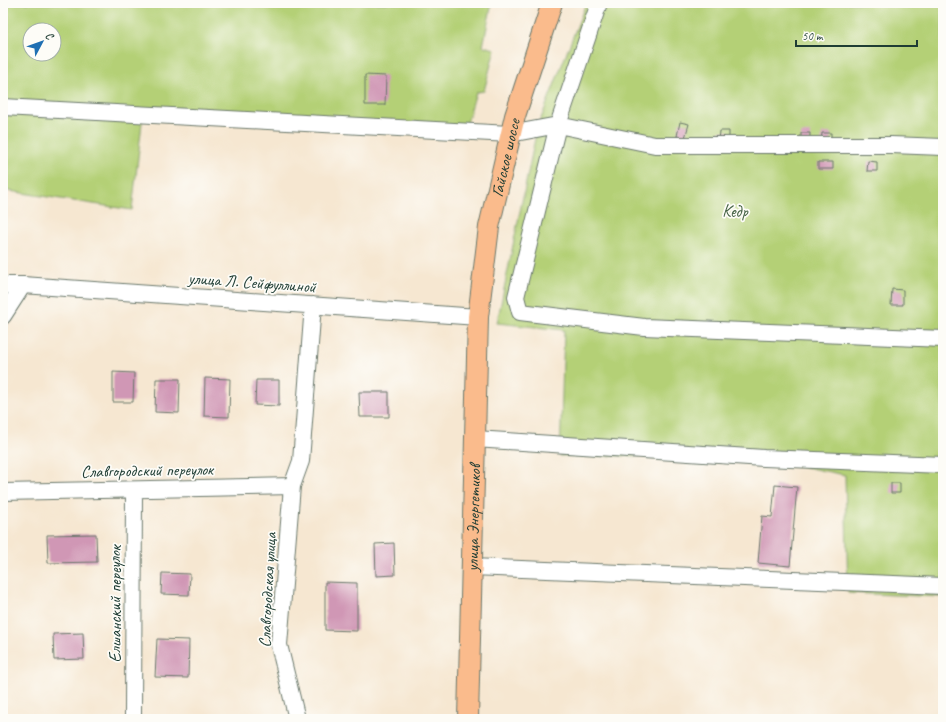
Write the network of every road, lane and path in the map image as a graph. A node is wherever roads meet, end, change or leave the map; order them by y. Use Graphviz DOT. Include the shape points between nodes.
graph roads {
  1 [pos="552,3"];
  2 [pos="599,3"];
  3 [pos="3,107"];
  4 [pos="558,125"];
  5 [pos="510,134"];
  6 [pos="943,147"];
  7 [pos="3,285"];
  8 [pos="23,285"];
  9 [pos="313,305"];
  10 [pos="3,316"];
  11 [pos="478,317"];
  12 [pos="943,339"];
  13 [pos="475,439"];
  14 [pos="943,465"];
  15 [pos="292,486"];
  16 [pos="134,490"];
  17 [pos="3,492"];
  18 [pos="472,567"];
  19 [pos="943,586"];
  20 [pos="133,719"];
  21 [pos="297,719"];
  22 [pos="468,719"];
  1 -- 5 [label="main road, Гайское шоссе"];
  2 -- 4 [label="street"];
  3 -- 5 [label="street"];
  4 -- 5 [label="street"];
  4 -- 6 [label="street" via="655,145"];
  4 -- 12 [label="street" via="516,297 520,312 644,326"];
  5 -- 11 [label="main road, Гайское шоссе" via="489,227"];
  7 -- 8 [label="street, улица Л. Сейфуллиной"];
  8 -- 9 [label="street, улица Л. Сейфуллиной"];
  8 -- 10 [label="street"];
  9 -- 11 [label="street, улица Л. Сейфуллиной"];
  9 -- 15 [label="street, Славгородская улица" via="301,461"];
  11 -- 13 [label="main road, улица Энергетиков"];
  13 -- 14 [label="street" via="764,458"];
  13 -- 18 [label="main road, улица Энергетиков"];
  15 -- 16 [label="street, Славгородский переулок"];
  15 -- 21 [label="street, Славгородская улица" via="280,645"];
  16 -- 17 [label="street, Славгородский переулок"];
  16 -- 20 [label="street, Елшанский переулок"];
  18 -- 19 [label="street"];
  18 -- 22 [label="main road, улица Энергетиков"];
}
